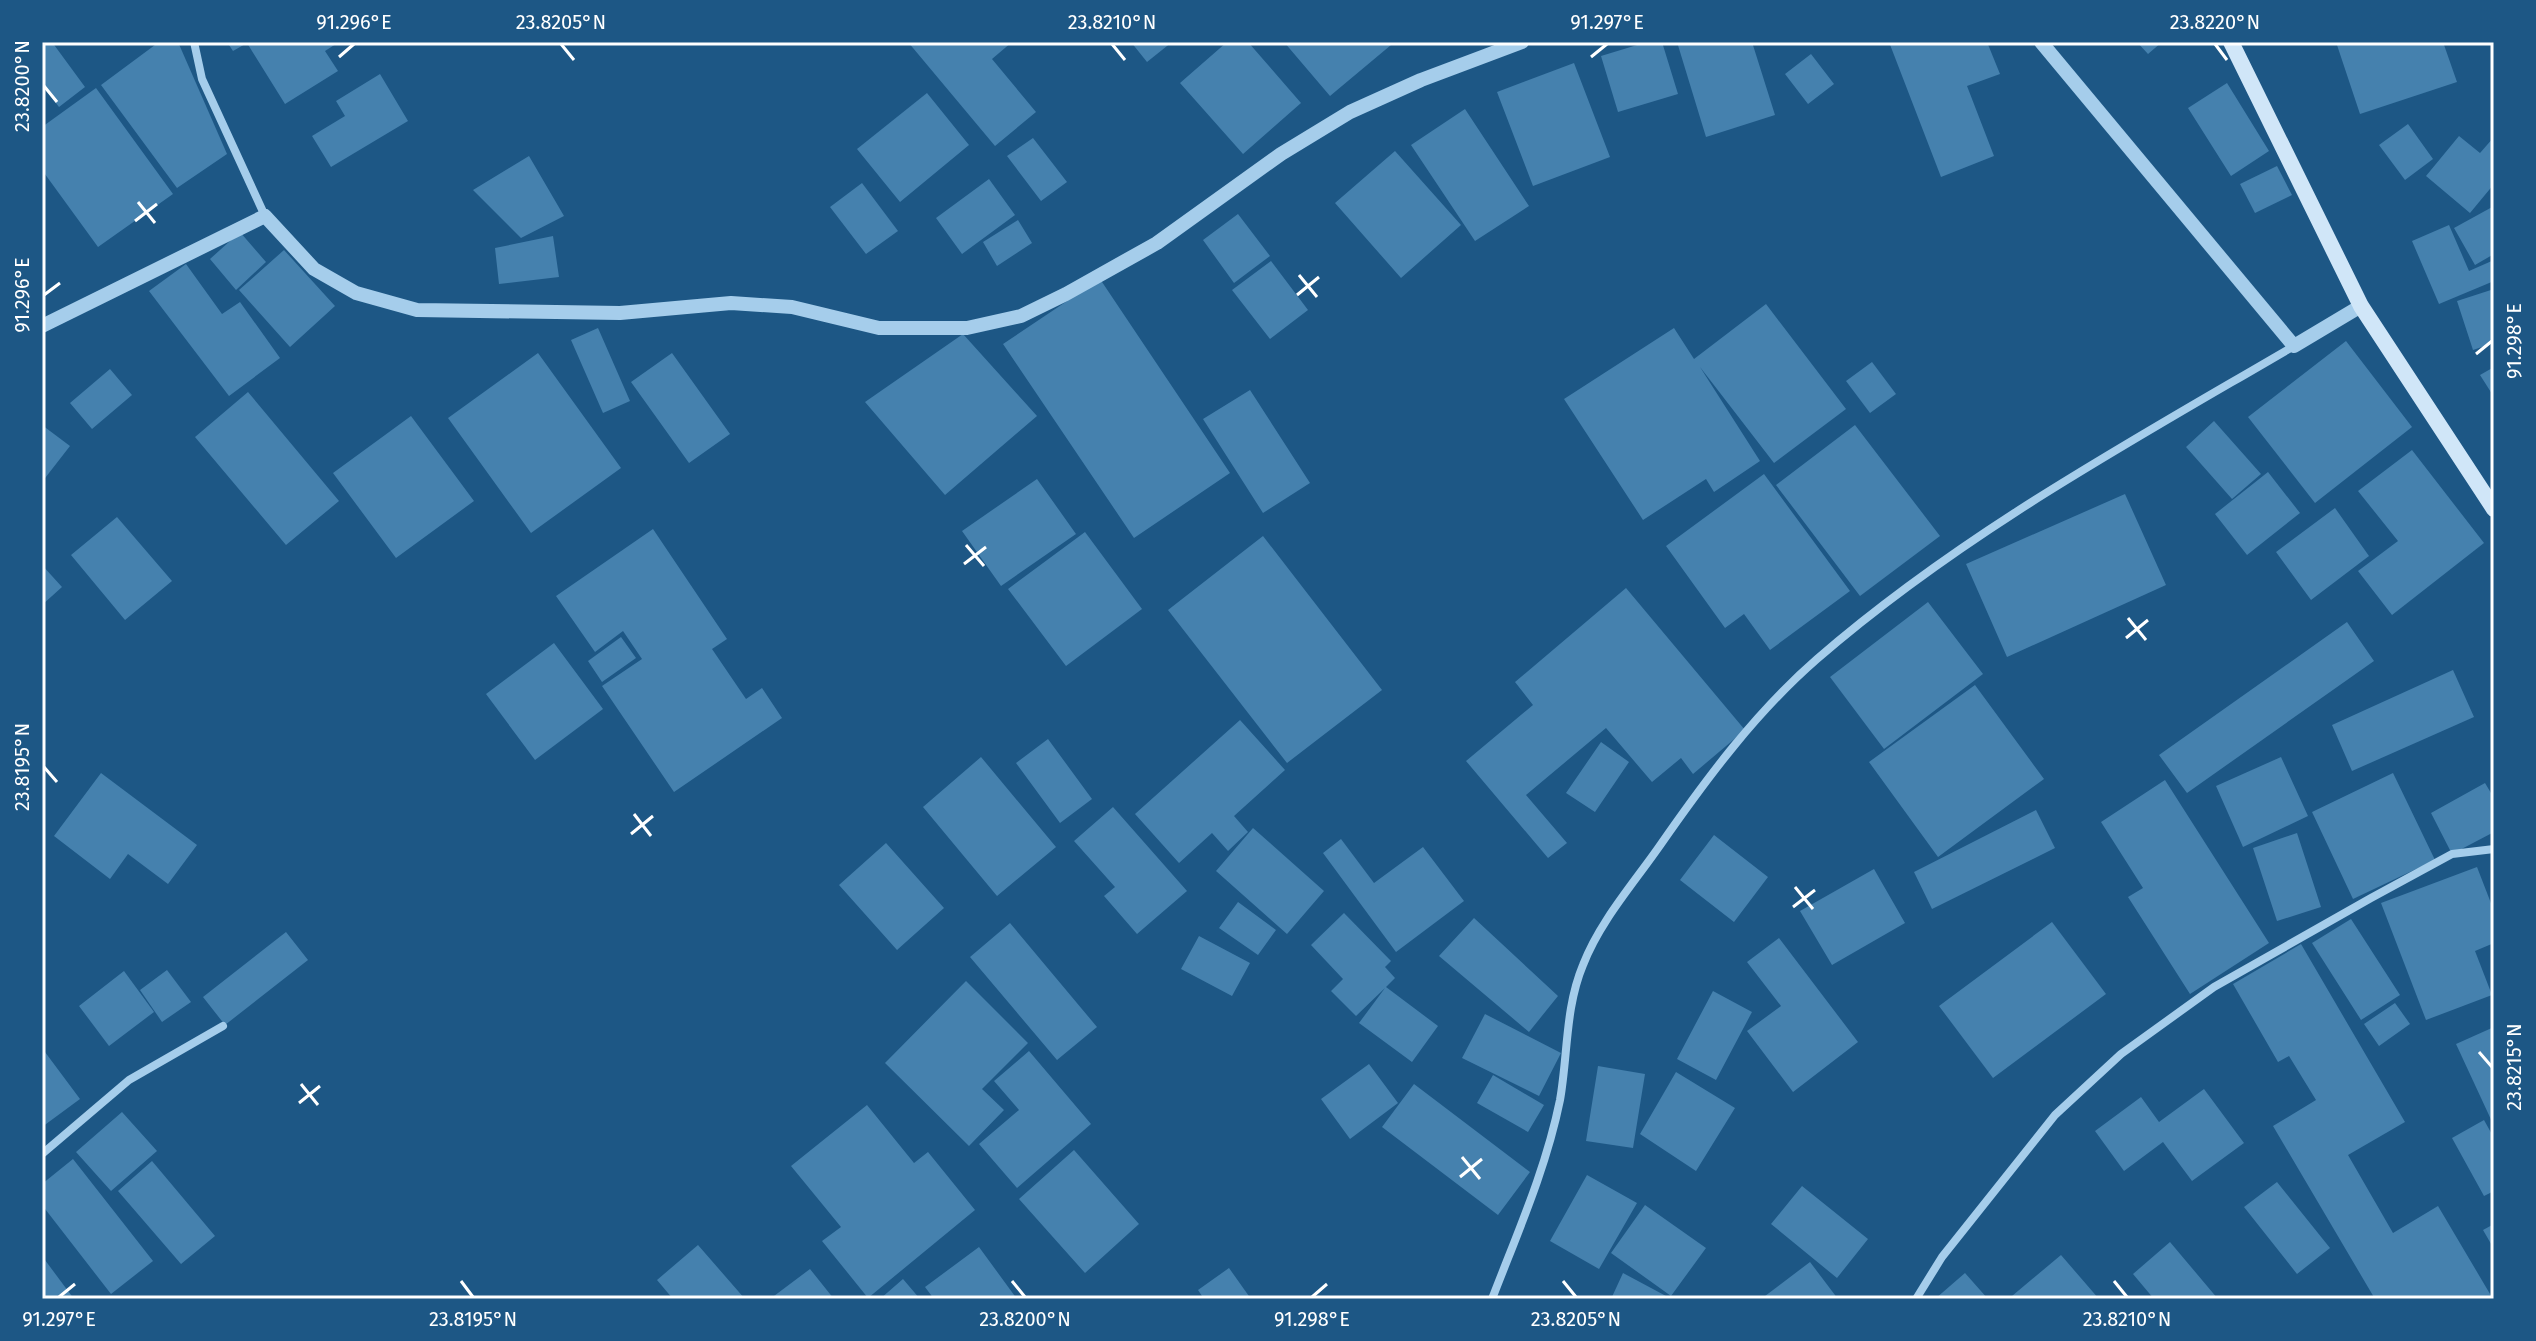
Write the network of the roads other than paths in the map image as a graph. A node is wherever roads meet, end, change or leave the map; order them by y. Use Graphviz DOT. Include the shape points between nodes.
graph roads {
  1 [pos="194,42"];
  2 [pos="1522,42"];
  3 [pos="2041,42"];
  4 [pos="2231,42"];
  5 [pos="265,216"];
  6 [pos="2361,306"];
  7 [pos="42,326"];
  8 [pos="2294,346"];
  9 [pos="2494,509"];
  10 [pos="2494,849"];
  11 [pos="223,1026"];
  12 [pos="42,1154"];
  13 [pos="1492,1299"];
  14 [pos="1916,1299"];
  1 -- 5 [label="street" via="202,79"];
  2 -- 5 [label="street" via="1350,112 1157,243 1021,316 967,328 879,328 792,307 731,303 620,313 417,310 356,293 314,269"];
  3 -- 8 [label="street"];
  4 -- 6 [label="main road"];
  5 -- 7 [label="street"];
  6 -- 8 [label="street"];
  6 -- 9 [label="main road"];
  8 -- 13 [label="street" via="2044,493 1933,569 1816,660 1752,724 1696,794 1598,934 1583,965 1572,998 1560,1099 1545,1161"];
  10 -- 14 [label="street" via="2452,854 2384,891 2214,987 2121,1054 2055,1115 1942,1257"];
  11 -- 12 [label="street" via="129,1080"];
}
